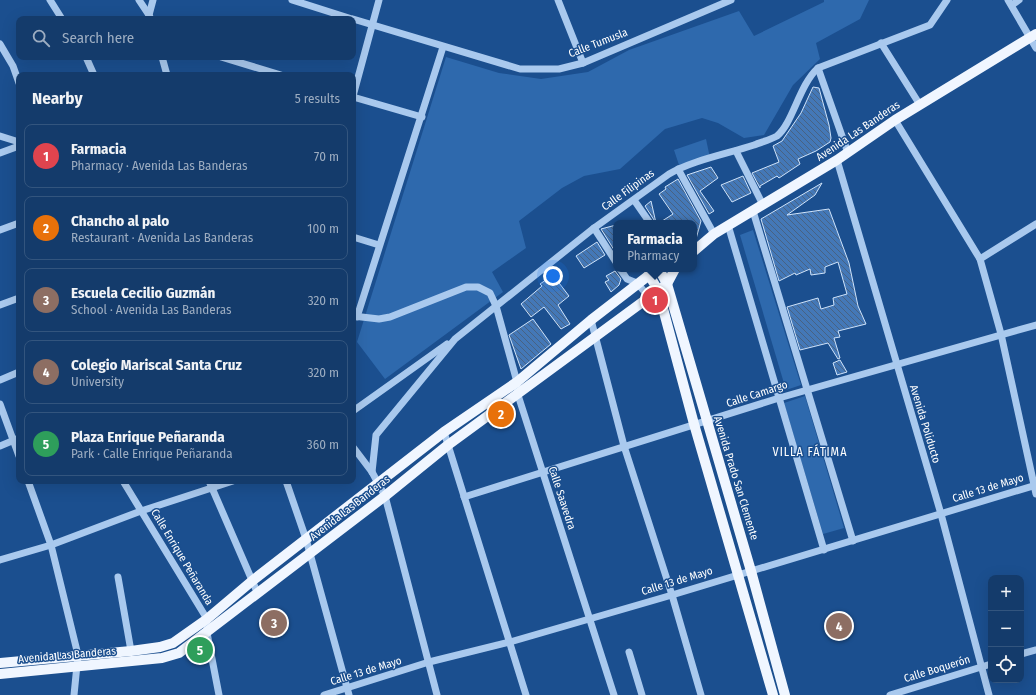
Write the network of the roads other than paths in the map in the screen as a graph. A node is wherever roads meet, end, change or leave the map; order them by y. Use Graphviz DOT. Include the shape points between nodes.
graph roads {
  1 [pos="50,0"];
  2 [pos="139,0"];
  3 [pos="153,0"];
  4 [pos="292,0"];
  5 [pos="379,0"];
  6 [pos="558,0"];
  7 [pos="731,0"];
  8 [pos="947,0"];
  9 [pos="1019,0"];
  10 [pos="1010,2"];
  11 [pos="60,16"];
  12 [pos="149,16"];
  13 [pos="150,16"];
  14 [pos="343,16"];
  15 [pos="356,20"];
  16 [pos="372,26"];
  17 [pos="1033,36"];
  18 [pos="881,43"];
  19 [pos="0,44"];
  20 [pos="443,47"];
  21 [pos="1036,48"];
  22 [pos="87,60"];
  23 [pos="163,60"];
  24 [pos="231,60"];
  25 [pos="583,63"];
  26 [pos="818,68"];
  27 [pos="93,72"];
  28 [pos="166,72"];
  29 [pos="271,72"];
  30 [pos="16,74"];
  31 [pos="356,85"];
  32 [pos="356,97"];
  33 [pos="920,105"];
  34 [pos="422,116"];
  35 [pos="895,120"];
  36 [pos="0,136"];
  37 [pos="16,141"];
  38 [pos="16,147"];
  39 [pos="736,151"];
  40 [pos="0,153"];
  41 [pos="848,153"];
  42 [pos="837,160"];
  43 [pos="678,169"];
  44 [pos="634,200"];
  45 [pos="762,205"];
  46 [pos="753,211"];
  47 [pos="648,220"];
  48 [pos="16,223"];
  49 [pos="1036,224"];
  50 [pos="728,225"];
  51 [pos="594,228"];
  52 [pos="0,230"];
  53 [pos="714,234"];
  54 [pos="356,238"];
  55 [pos="379,245"];
  56 [pos="697,248"];
  57 [pos="613,257"];
  58 [pos="980,259"];
  59 [pos="622,272"];
  60 [pos="654,272"];
  61 [pos="655,272"];
  62 [pos="656,272"];
  63 [pos="674,272"];
  64 [pos="637,283"];
  65 [pos="667,284"];
  66 [pos="658,290"];
  67 [pos="649,297"];
  68 [pos="16,299"];
  69 [pos="0,305"];
  70 [pos="496,306"];
  71 [pos="356,314"];
  72 [pos="356,317"];
  73 [pos="591,320"];
  74 [pos="1036,325"];
  75 [pos="1001,334"];
  76 [pos="596,336"];
  77 [pos="454,339"];
  78 [pos="896,365"];
  79 [pos="16,373"];
  80 [pos="0,380"];
  81 [pos="517,382"];
  82 [pos="807,390"];
  83 [pos="518,395"];
  84 [pos="779,398"];
  85 [pos="0,404"];
  86 [pos="356,409"];
  87 [pos="707,421"];
  88 [pos="694,424"];
  89 [pos="444,432"];
  90 [pos="16,439"];
  91 [pos="448,445"];
  92 [pos="0,446"];
  93 [pos="624,446"];
  94 [pos="356,451"];
  95 [pos="372,472"];
  96 [pos="542,473"];
  97 [pos="378,483"];
  98 [pos="29,484"];
  99 [pos="125,484"];
  100 [pos="211,484"];
  101 [pos="225,484"];
  102 [pos="287,484"];
  103 [pos="1035,485"];
  104 [pos="214,488"];
  105 [pos="1036,494"];
  106 [pos="385,496"];
  107 [pos="464,497"];
  108 [pos="141,510"];
  109 [pos="941,514"];
  110 [pos="306,539"];
  111 [pos="853,541"];
  112 [pos="51,545"];
  113 [pos="824,550"];
  114 [pos="310,554"];
  115 [pos="0,560"];
  116 [pos="751,571"];
  117 [pos="738,574"];
  118 [pos="118,577"];
  119 [pos="252,580"];
  120 [pos="258,594"];
  121 [pos="672,595"];
  122 [pos="591,618"];
  123 [pos="207,619"];
  124 [pos="207,633"];
  125 [pos="510,642"];
  126 [pos="1036,650"];
  127 [pos="131,651"];
  128 [pos="629,652"];
  129 [pos="1024,653"];
  130 [pos="78,655"];
  131 [pos="429,662"];
  132 [pos="0,663"];
  133 [pos="988,665"];
  134 [pos="76,666"];
  135 [pos="980,667"];
  136 [pos="0,674"];
  137 [pos="348,692"];
  138 [pos="74,695"];
  139 [pos="219,695"];
  140 [pos="324,695"];
  141 [pos="437,695"];
  142 [pos="526,695"];
  143 [pos="614,695"];
  144 [pos="642,695"];
  145 [pos="701,695"];
  146 [pos="773,695"];
  147 [pos="785,695"];
  148 [pos="892,695"];
  149 [pos="989,695"];
  1 -- 11 [label="street"];
  2 -- 12 [label="street"];
  3 -- 13 [label="street"];
  4 -- 14 [label="street, Calle Tumusla"];
  5 -- 16 [label="street"];
  6 -- 25 [label="street"];
  7 -- 25 [label="street, Calle Tumusla"];
  8 -- 18 [label="street, Calle Filipinas" via="930,25"];
  9 -- 10 [label="street"];
  10 -- 17 [label="street"];
  15 -- 16 [label="street, Calle Tumusla"];
  16 -- 20 [label="street, Calle Tumusla"];
  16 -- 31 [label="street"];
  17 -- 21 [label="street"];
  17 -- 33 [label="main road, Avenida Las Banderas"];
  18 -- 26 [label="street, Calle Filipinas"];
  18 -- 33 [label="street"];
  19 -- 30 [label="street"];
  20 -- 25 [label="street, Calle Tumusla" via="520,69 558,69"];
  20 -- 34 [label="street"];
  22 -- 27 [label="street"];
  23 -- 28 [label="street"];
  24 -- 29 [label="street"];
  26 -- 39 [label="street, Calle Filipinas" via="805,84 782,131 767,140"];
  26 -- 41 [label="street"];
  32 -- 34 [label="street"];
  33 -- 35 [label="main road, Avenida Las Banderas"];
  34 -- 55 [label="street"];
  35 -- 41 [label="main road, Avenida Las Banderas"];
  35 -- 58 [label="street"];
  36 -- 37 [label="street"];
  38 -- 40 [label="street"];
  39 -- 43 [label="street, Calle Filipinas"];
  39 -- 45 [label="street"];
  41 -- 42 [label="main road, Avenida Las Banderas"];
  42 -- 45 [label="main road, Avenida Las Banderas"];
  42 -- 78 [label="street, Avenida Poliducto"];
  43 -- 44 [label="street, Calle Filipinas"];
  43 -- 53 [label="street"];
  44 -- 47 [label="street"];
  44 -- 51 [label="street, Calle Filipinas"];
  45 -- 46 [label="main road, Avenida Las Banderas"];
  46 -- 50 [label="main road, Avenida Las Banderas"];
  46 -- 82 [label="street"];
  48 -- 52 [label="street"];
  49 -- 58 [label="street"];
  50 -- 53 [label="main road, Avenida Las Banderas"];
  50 -- 84 [label="street"];
  51 -- 57 [label="street"];
  51 -- 70 [label="street, Calle Filipinas"];
  53 -- 56 [label="main road, Avenida Las Banderas"];
  54 -- 55 [label="street"];
  55 -- 71 [label="street"];
  58 -- 75 [label="street"];
  59 -- 64 [label="street" via="627,279"];
  60 -- 64 [label="main road, Avenida Las Banderas"];
  61 -- 66 [label="main road"];
  62 -- 65 [label="main road, Avenida Prado San Clemente"];
  63 -- 65 [label="main road, Avenida Las Banderas"];
  64 -- 67 [label="street"];
  64 -- 73 [label="main road, Avenida Las Banderas"];
  65 -- 66 [label="main road, Avenida Las Banderas"];
  65 -- 87 [label="main road, Avenida Prado San Clemente"];
  66 -- 67 [label="main road, Avenida Las Banderas"];
  66 -- 88 [label="main road"];
  67 -- 76 [label="main road, Avenida Las Banderas"];
  68 -- 69 [label="street"];
  70 -- 72 [label="street" via="490,293 478,287 466,287 390,317"];
  70 -- 77 [label="street, Calle Filipinas"];
  70 -- 81 [label="street, Calle Saavedra"];
  73 -- 76 [label="street"];
  73 -- 81 [label="main road, Avenida Las Banderas"];
  74 -- 75 [label="street, Calle Camargo"];
  75 -- 78 [label="street, Calle Camargo"];
  75 -- 103 [label="street"];
  76 -- 83 [label="main road, Avenida Las Banderas"];
  76 -- 93 [label="street"];
  77 -- 86 [label="street"];
  77 -- 95 [label="street, Calle Filipinas" via="376,435"];
  78 -- 82 [label="street, Calle Camargo"];
  78 -- 109 [label="street, Avenida Poliducto"];
  79 -- 80 [label="street"];
  81 -- 83 [label="street, Calle Saavedra"];
  81 -- 89 [label="main road, Avenida Las Banderas"];
  82 -- 84 [label="street, Calle Camargo"];
  82 -- 111 [label="street"];
  83 -- 91 [label="main road, Avenida Las Banderas"];
  83 -- 96 [label="street, Calle Saavedra"];
  84 -- 87 [label="street, Calle Camargo"];
  84 -- 113 [label="street"];
  85 -- 90 [label="street"];
  87 -- 88 [label="street, Calle Camargo"];
  87 -- 116 [label="main road, Avenida Prado San Clemente"];
  88 -- 93 [label="street, Calle Camargo"];
  88 -- 117 [label="main road"];
  89 -- 91 [label="street"];
  89 -- 97 [label="main road, Avenida Las Banderas"];
  90 -- 92 [label="street"];
  91 -- 106 [label="main road, Avenida Las Banderas"];
  91 -- 107 [label="street"];
  93 -- 96 [label="street, Calle Camargo"];
  93 -- 121 [label="street"];
  94 -- 95 [label="street"];
  95 -- 97 [label="street"];
  96 -- 107 [label="street, Calle Camargo"];
  96 -- 122 [label="street, Calle Saavedra"];
  97 -- 106 [label="street"];
  97 -- 110 [label="main road, Avenida Las Banderas"];
  98 -- 112 [label="street"];
  99 -- 108 [label="street, Calle Enrique Peñaranda"];
  100 -- 104 [label="street"];
  101 -- 104 [label="street"];
  102 -- 110 [label="street"];
  103 -- 105 [label="street"];
  103 -- 109 [label="street, Calle 13 de Mayo"];
  104 -- 108 [label="street"];
  104 -- 119 [label="street"];
  106 -- 114 [label="main road, Avenida Las Banderas"];
  106 -- 131 [label="street"];
  107 -- 125 [label="street"];
  108 -- 112 [label="street"];
  108 -- 123 [label="street, Calle Enrique Peñaranda"];
  109 -- 111 [label="street, Calle 13 de Mayo"];
  109 -- 135 [label="street, Avenida Poliducto"];
  110 -- 114 [label="street"];
  110 -- 119 [label="main road, Avenida Las Banderas"];
  111 -- 113 [label="street, Calle 13 de Mayo"];
  112 -- 115 [label="street"];
  112 -- 130 [label="street"];
  113 -- 116 [label="street, Calle 13 de Mayo"];
  114 -- 120 [label="main road, Avenida Las Banderas"];
  114 -- 137 [label="street"];
  116 -- 117 [label="street, Calle 13 de Mayo"];
  116 -- 147 [label="main road, Avenida Prado San Clemente"];
  117 -- 121 [label="street, Calle 13 de Mayo"];
  117 -- 146 [label="main road"];
  118 -- 127 [label="street"];
  119 -- 120 [label="street"];
  119 -- 123 [label="main road, Avenida Las Banderas"];
  120 -- 124 [label="main road, Avenida Las Banderas"];
  121 -- 122 [label="street, Calle 13 de Mayo"];
  121 -- 145 [label="street"];
  122 -- 125 [label="street, Calle 13 de Mayo"];
  122 -- 143 [label="street, Calle Saavedra"];
  123 -- 124 [label="street, Calle Enrique Peñaranda"];
  123 -- 127 [label="main road, Avenida Las Banderas" via="173,643"];
  124 -- 134 [label="main road, Avenida Las Banderas" via="179,653 162,658"];
  124 -- 139 [label="street, Calle Enrique Peñaranda"];
  125 -- 131 [label="street, Calle 13 de Mayo"];
  125 -- 142 [label="street"];
  126 -- 129 [label="street"];
  127 -- 130 [label="main road, Avenida Las Banderas"];
  128 -- 144 [label="street"];
  130 -- 132 [label="main road, Avenida Las Banderas"];
  130 -- 134 [label="street"];
  131 -- 137 [label="street, Calle 13 de Mayo"];
  131 -- 141 [label="street"];
  133 -- 135 [label="street, Calle Boquerón"];
  134 -- 136 [label="main road, Avenida Las Banderas"];
  134 -- 138 [label="street"];
  135 -- 148 [label="street, Calle Boquerón"];
  135 -- 149 [label="street, Avenida Poliducto"];
  137 -- 140 [label="street, Calle 13 de Mayo"];
}
